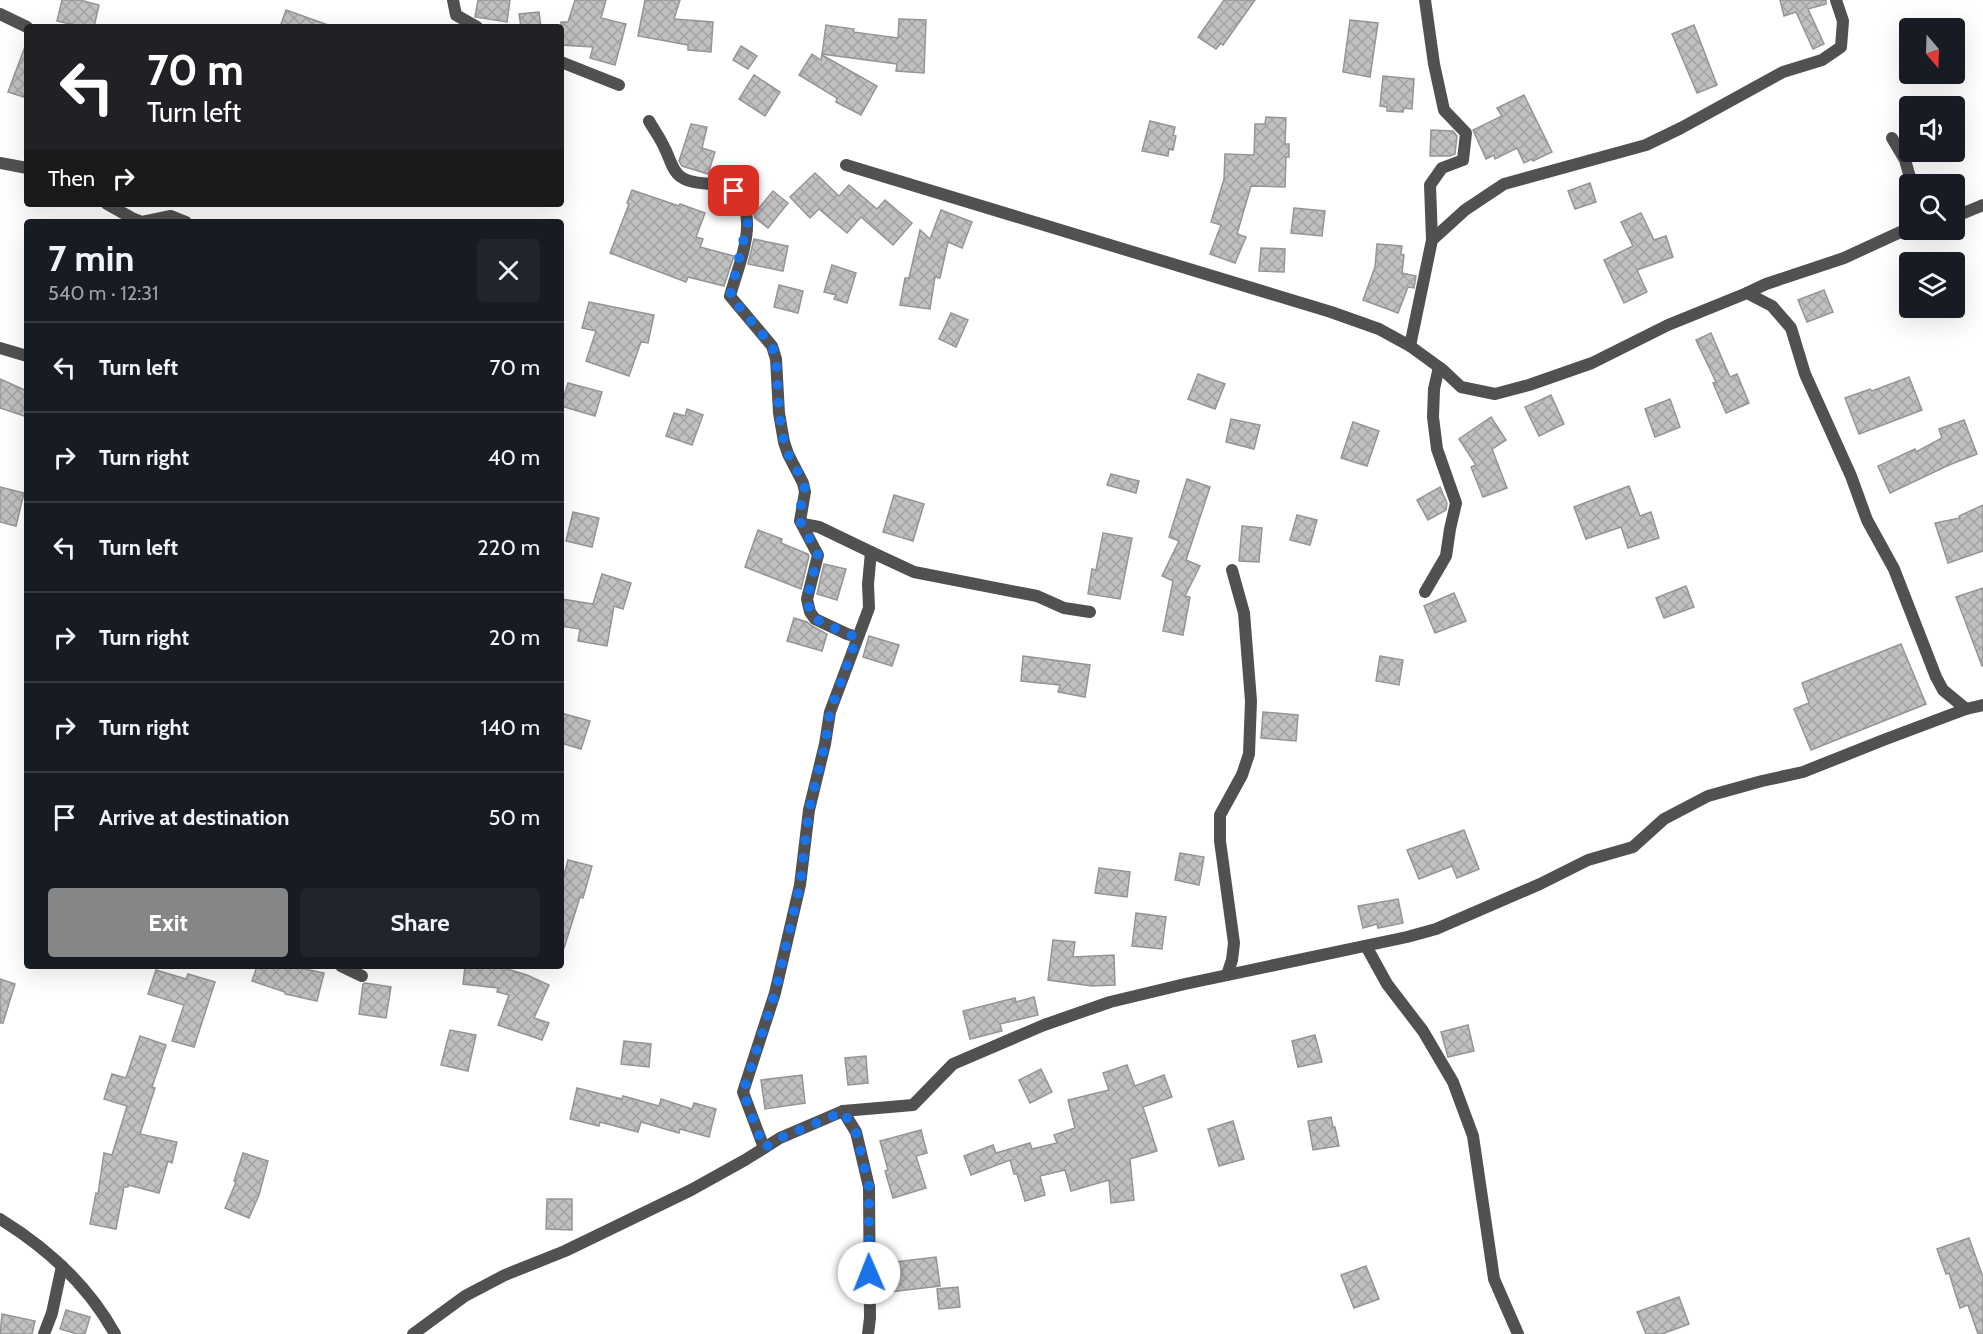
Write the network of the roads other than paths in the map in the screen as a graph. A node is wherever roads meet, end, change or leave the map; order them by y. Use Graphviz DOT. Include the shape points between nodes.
graph roads {
  1 [pos="453,0"];
  2 [pos="1425,0"];
  3 [pos="1836,0"];
  4 [pos="0,14"];
  5 [pos="472,24"];
  6 [pos="24,26"];
  7 [pos="564,63"];
  8 [pos="619,85"];
  9 [pos="649,121"];
  10 [pos="1892,138"];
  11 [pos="0,163"];
  12 [pos="846,165"];
  13 [pos="24,167"];
  14 [pos="1909,174"];
  15 [pos="1983,205"];
  16 [pos="112,207"];
  17 [pos="1965,212"];
  18 [pos="134,219"];
  19 [pos="156,219"];
  20 [pos="178,219"];
  21 [pos="1899,232"];
  22 [pos="1432,240"];
  23 [pos="1747,293"];
  24 [pos="1410,346"];
  25 [pos="0,348"];
  26 [pos="24,355"];
  27 [pos="1438,367"];
  28 [pos="803,525"];
  29 [pos="871,552"];
  30 [pos="1232,570"];
  31 [pos="1425,592"];
  32 [pos="1090,612"];
  33 [pos="857,637"];
  34 [pos="1983,705"];
  35 [pos="1966,710"];
  36 [pos="1366,946"];
  37 [pos="347,969"];
  38 [pos="1227,975"];
  39 [pos="362,976"];
  40 [pos="843,1112"];
  41 [pos="764,1148"];
  42 [pos="0,1219"];
  43 [pos="62,1266"];
  44 [pos="44,1334"];
  45 [pos="115,1334"];
  46 [pos="413,1334"];
  47 [pos="868,1334"];
  48 [pos="1518,1334"];
  1 -- 5 [label="street" via="456,15"];
  2 -- 22 [label="street" via="1444,111 1466,133 1462,160 1442,168 1430,185"];
  3 -- 22 [label="street" via="1843,21 1841,47 1822,60 1783,72 1646,145 1504,184"];
  4 -- 6 [label="street"];
  7 -- 8 [label="street"];
  9 -- 28 [label="street" via="680,177 719,185 734,191 743,201 748,221 730,296 772,346 784,442 804,483 800,521"];
  10 -- 14 [label="street"];
  11 -- 13 [label="street"];
  12 -- 24 [label="street" via="1332,312 1379,329"];
  15 -- 17 [label="street"];
  16 -- 18 [label="street"];
  19 -- 20 [label="street"];
  21 -- 23 [label="street" via="1844,258"];
  22 -- 24 [label="street"];
  23 -- 27 [label="street" via="1668,325 1592,363 1495,394 1461,387"];
  23 -- 35 [label="street" via="1772,306 1791,328 1805,374 1867,520 1894,569 1935,677"];
  24 -- 27 [label="street"];
  25 -- 26 [label="street"];
  27 -- 31 [label="street" via="1433,417 1437,449 1456,503 1446,556"];
  28 -- 29 [label="street" via="819,527"];
  28 -- 33 [label="street" via="818,555 807,599 810,612 815,619"];
  29 -- 32 [label="street" via="914,572 1037,596 1064,608"];
  29 -- 33 [label="street" via="868,609"];
  30 -- 38 [label="street" via="1244,613 1251,701 1249,754 1220,814 1234,943"];
  33 -- 41 [label="street" via="830,712 809,810 800,885 775,993 743,1092"];
  34 -- 35 [label="street"];
  35 -- 36 [label="street" via="1803,772 1707,796 1664,819 1633,847 1588,861 1436,929"];
  36 -- 38 [label="street"];
  36 -- 48 [label="street" via="1453,1082 1473,1136 1494,1279"];
  37 -- 39 [label="street"];
  38 -- 40 [label="street" via="1110,1002 1044,1025 953,1065 913,1106"];
  40 -- 41 [label="street"];
  40 -- 47 [label="street" via="856,1132 869,1187"];
  41 -- 46 [label="street" via="680,1195 465,1296"];
  42 -- 43 [label="street" via="37,1243"];
  43 -- 44 [label="street"];
  43 -- 45 [label="street"];
}
